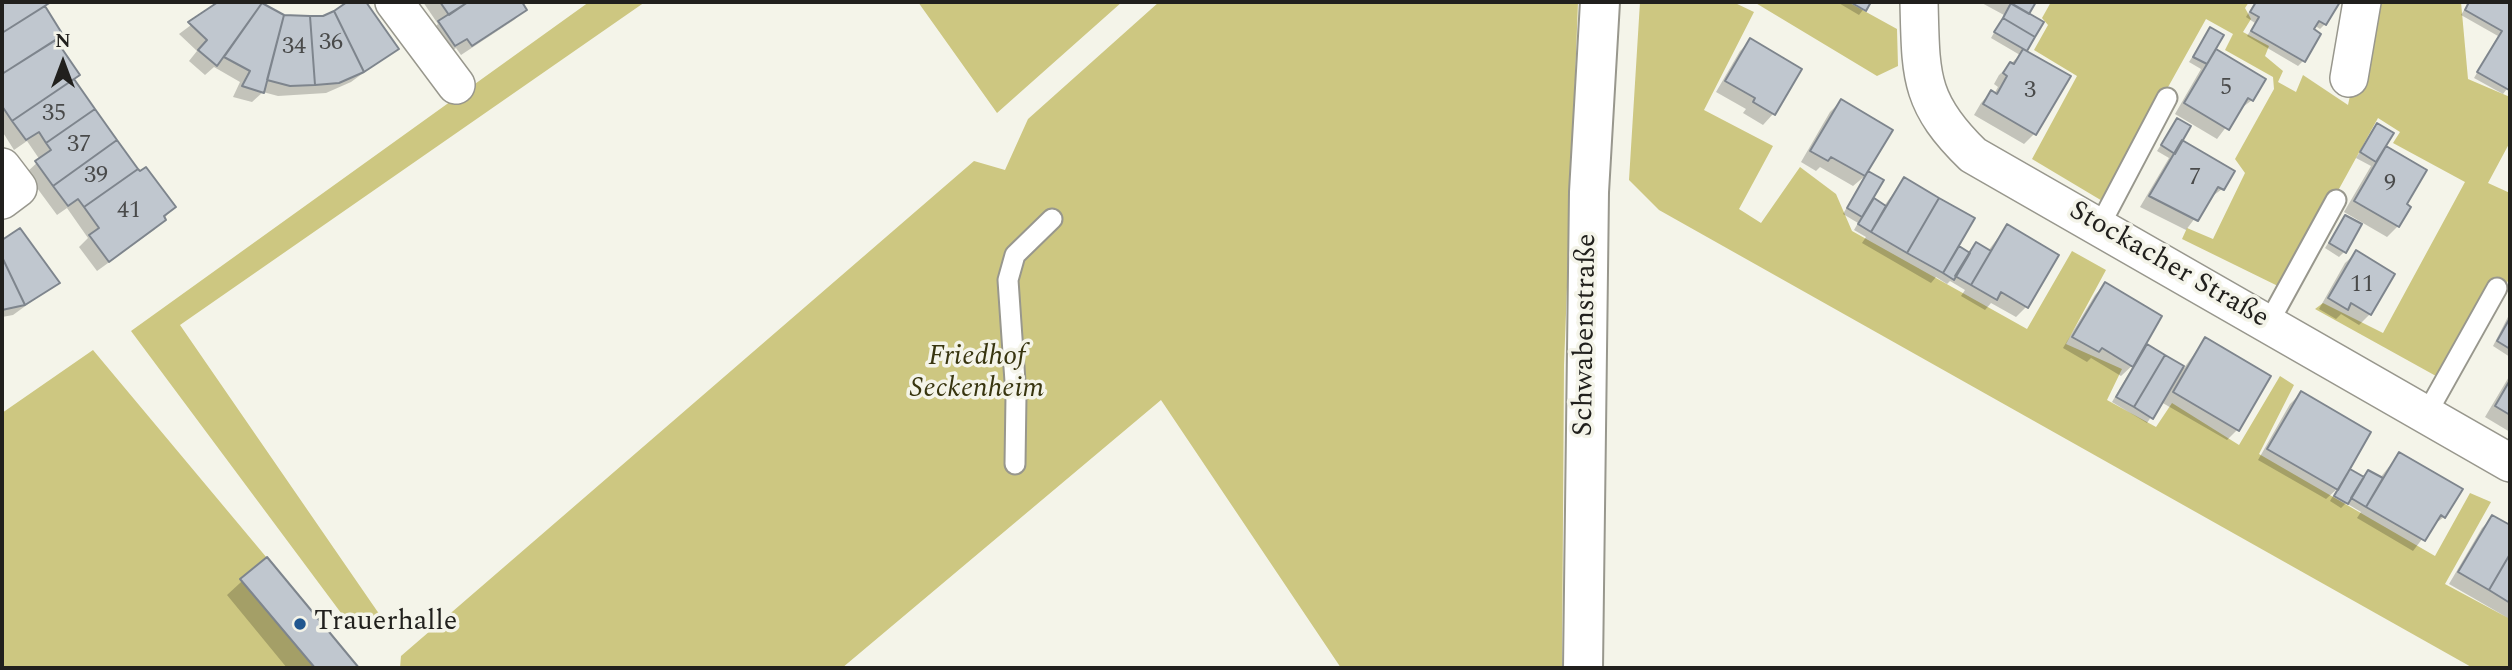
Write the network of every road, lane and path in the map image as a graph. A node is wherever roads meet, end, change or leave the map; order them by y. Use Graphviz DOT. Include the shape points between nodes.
graph roads {
  1 [pos="394,2"];
  2 [pos="1600,2"];
  3 [pos="1919,2"];
  4 [pos="2362,2"];
  5 [pos="2349,78"];
  6 [pos="456,85"];
  7 [pos="2167,99"];
  8 [pos="2,167"];
  9 [pos="2,200"];
  10 [pos="2336,200"];
  11 [pos="1052,219"];
  12 [pos="2099,227"];
  13 [pos="2497,288"];
  14 [pos="2268,324"];
  15 [pos="2427,413"];
  16 [pos="2510,463"];
  17 [pos="1014,464"];
  18 [pos="1583,668"];
  1 -- 6 [label="street"];
  2 -- 18 [label="street, Schwabenstraße" via="1589,192"];
  3 -- 12 [label="street, Stockacher Straße" via="1920,63 1927,97 1948,131 1973,155"];
  4 -- 5 [label="street"];
  7 -- 12 [label="lane"];
  8 -- 9 [label="street" via="18,188"];
  10 -- 14 [label="lane"];
  11 -- 17 [label="lane" via="1014,255 1008,280 1016,396"];
  12 -- 14 [label="street, Stockacher Straße"];
  13 -- 15 [label="lane"];
  14 -- 15 [label="street, Stockacher Straße"];
  15 -- 16 [label="street, Stockacher Straße"];
}
